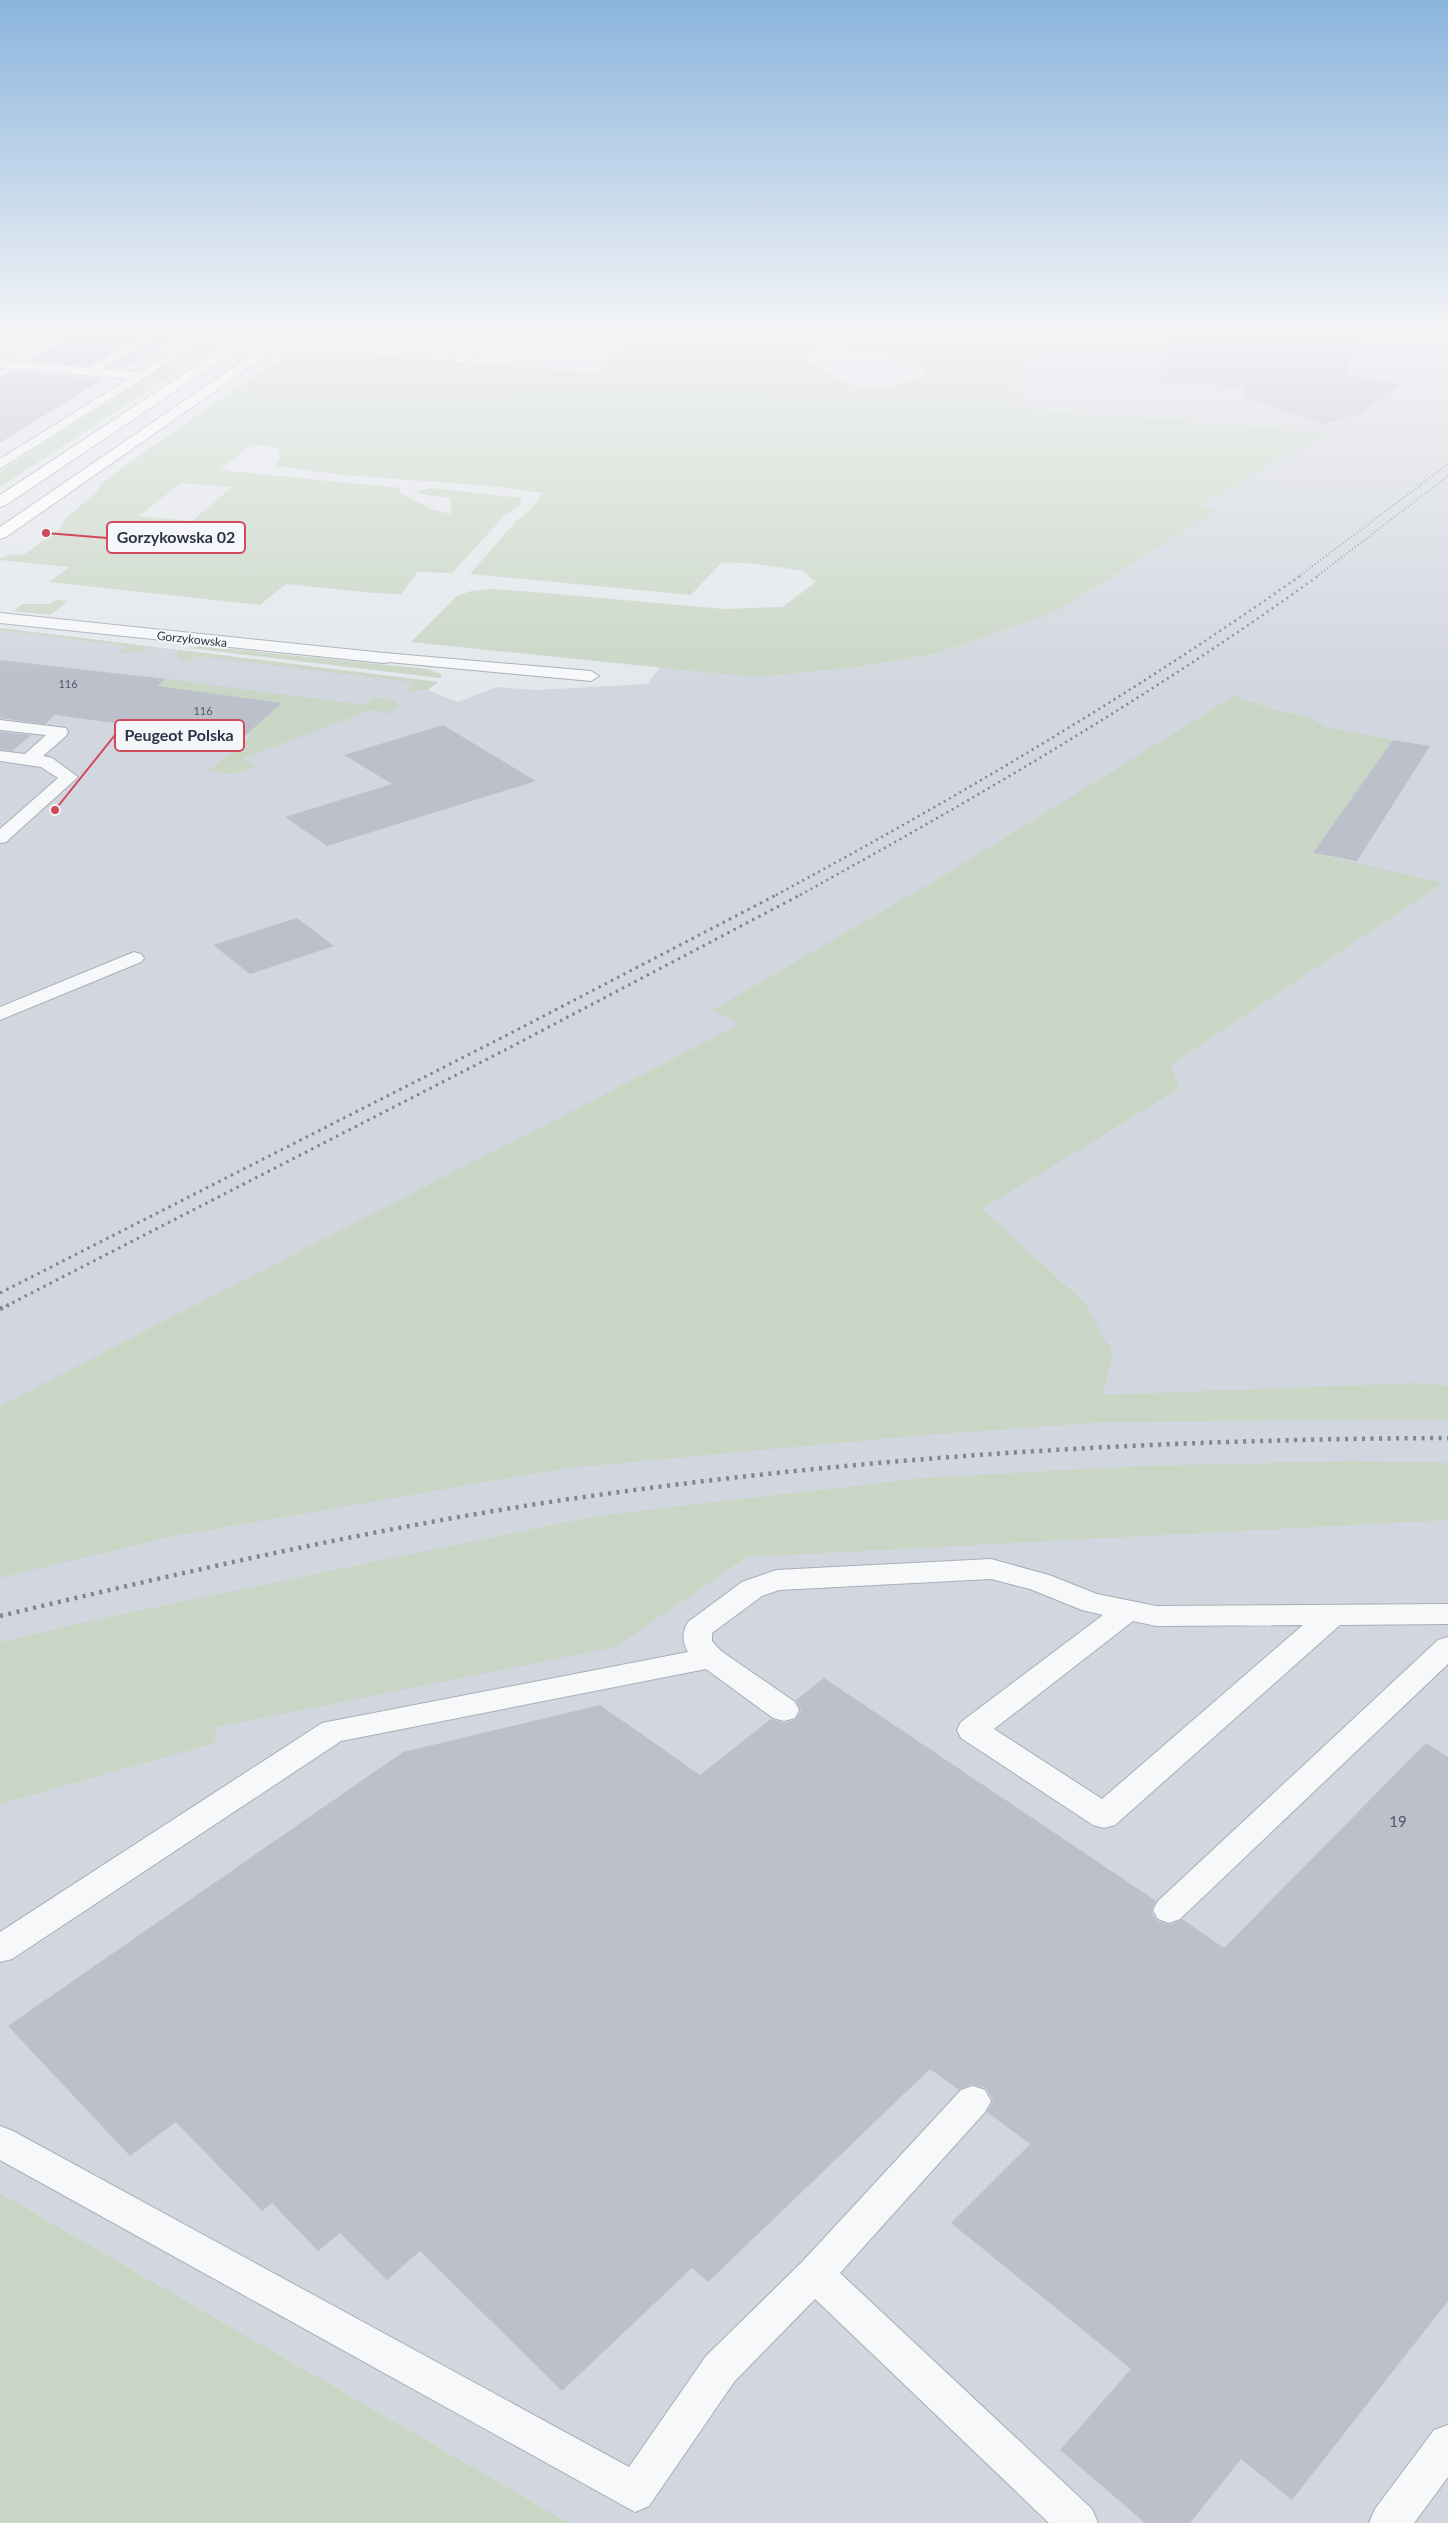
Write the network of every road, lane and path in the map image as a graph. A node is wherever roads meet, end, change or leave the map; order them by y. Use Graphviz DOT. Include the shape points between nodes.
graph roads {
  1 [pos="27,449"];
  2 [pos="79,449"];
  3 [pos="122,449"];
  4 [pos="0,466"];
  5 [pos="17,490"];
  6 [pos="57,494"];
  7 [pos="0,502"];
  8 [pos="0,534"];
  9 [pos="0,618"];
  10 [pos="384,658"];
  11 [pos="591,676"];
  12 [pos="0,725"];
  13 [pos="0,756"];
  14 [pos="29,760"];
  15 [pos="0,838"];
  16 [pos="134,958"];
  17 [pos="0,1014"];
  18 [pos="1129,1610"];
  19 [pos="1448,1614"];
  20 [pos="1333,1615"];
  21 [pos="1448,1647"];
  22 [pos="711,1658"];
  23 [pos="784,1710"];
  24 [pos="1169,1910"];
  25 [pos="0,1950"];
  26 [pos="973,2101"];
  27 [pos="0,2142"];
  28 [pos="815,2274"];
  29 [pos="1448,2444"];
  30 [pos="1078,2523"];
  31 [pos="1389,2523"];
  1 -- 4 [label="lane"];
  2 -- 5 [label="main road"];
  3 -- 6 [label="main road"];
  5 -- 6 [label="main road"];
  5 -- 7 [label="main road"];
  6 -- 8 [label="main road"];
  9 -- 10 [label="street, Gorzykowska"];
  10 -- 11 [label="lane"];
  12 -- 14 [label="lane" via="60,732"];
  13 -- 14 [label="lane"];
  14 -- 15 [label="lane" via="46,762 69,777"];
  16 -- 17 [label="lane"];
  18 -- 20 [label="lane" via="1156,1616"];
  18 -- 20 [label="lane" via="972,1730 1104,1816"];
  18 -- 22 [label="lane" via="1092,1603 1039,1582 991,1569 776,1580 752,1589 698,1628 698,1644"];
  19 -- 20 [label="lane"];
  21 -- 24 [label="lane"];
  22 -- 23 [label="lane"];
  22 -- 25 [label="lane" via="333,1731"];
  26 -- 28 [label="lane"];
  27 -- 28 [label="lane" via="635,2492 720,2369"];
  28 -- 30 [label="lane"];
  29 -- 31 [label="lane"];
}
